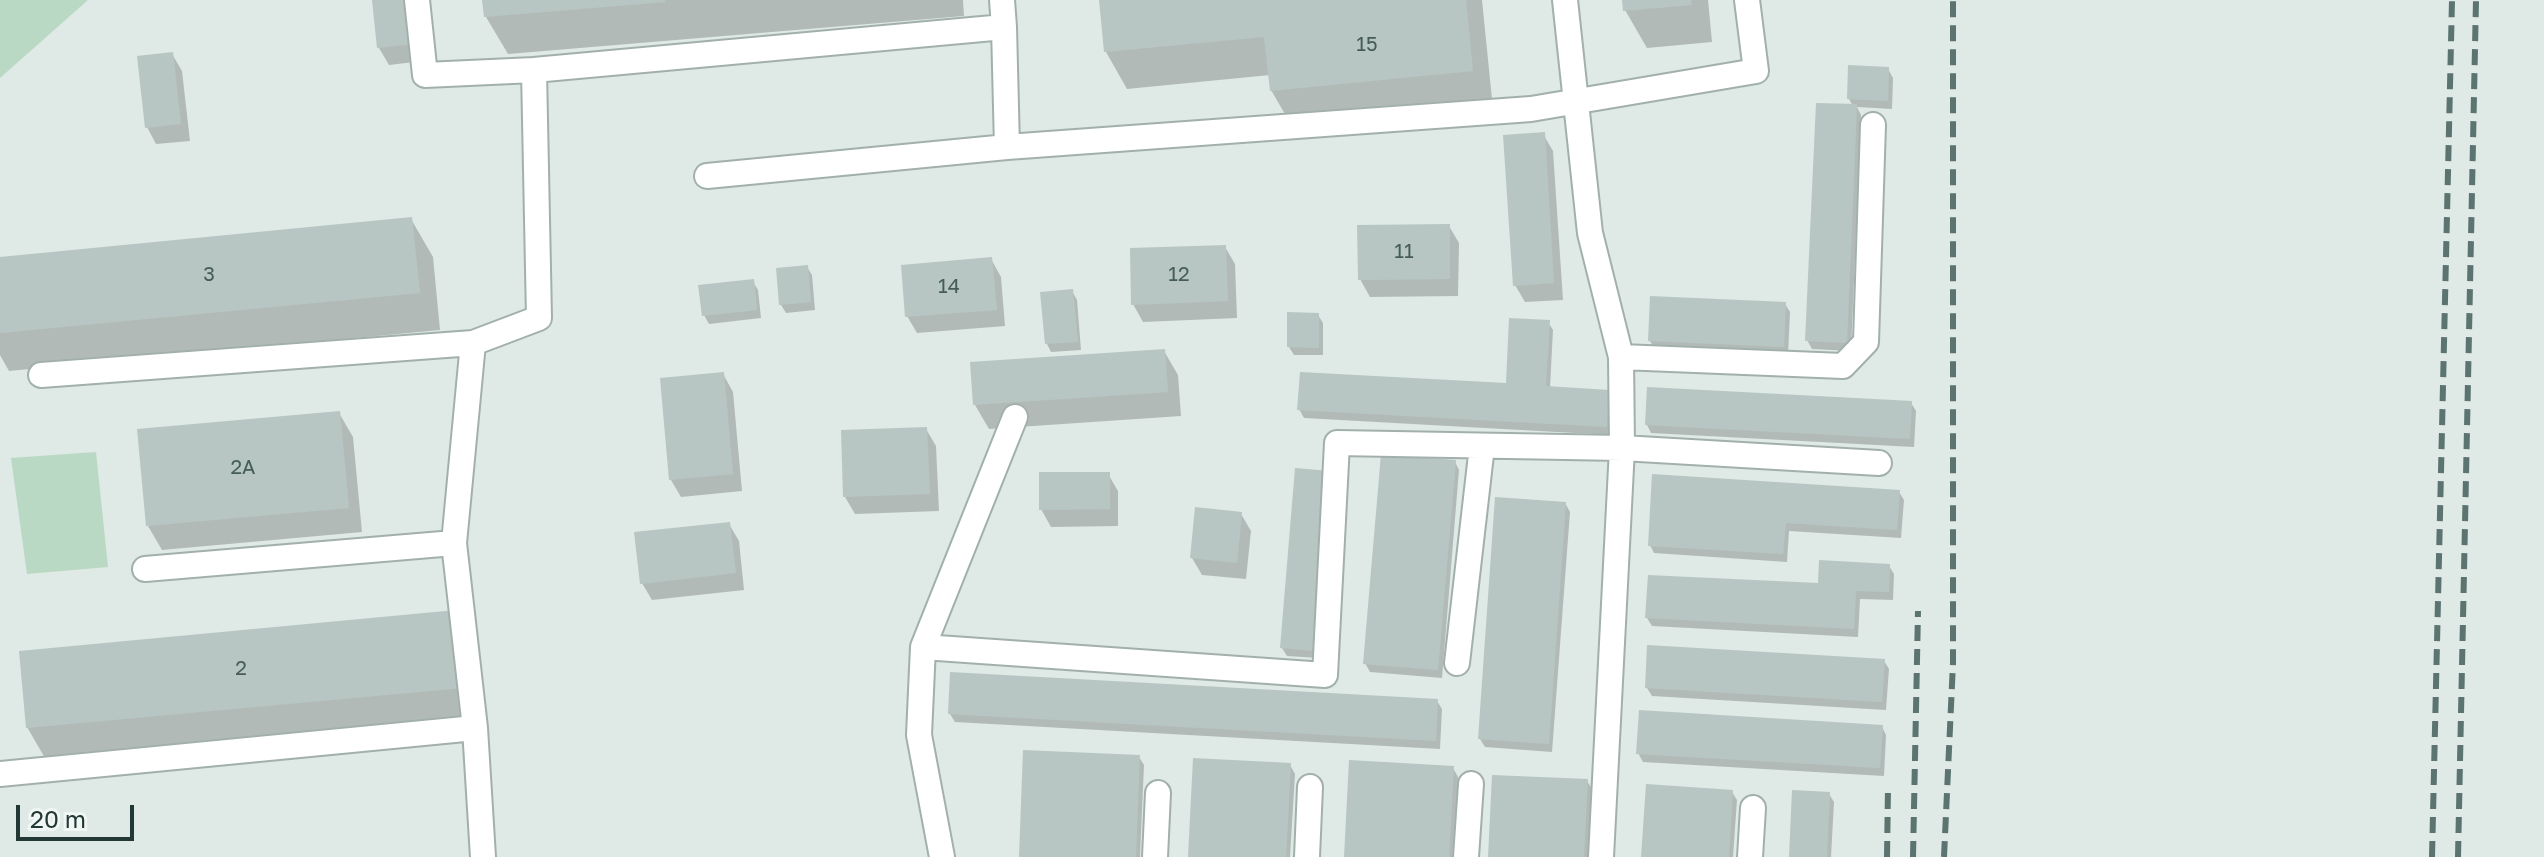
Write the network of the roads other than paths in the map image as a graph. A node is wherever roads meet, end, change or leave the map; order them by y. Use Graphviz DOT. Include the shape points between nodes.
graph roads {
  1 [pos="417,0"];
  2 [pos="1002,0"];
  3 [pos="1565,0"];
  4 [pos="1747,0"];
  5 [pos="1004,27"];
  6 [pos="534,70"];
  7 [pos="1576,99"];
  8 [pos="1873,125"];
  9 [pos="1007,147"];
  10 [pos="707,176"];
  11 [pos="473,343"];
  12 [pos="1621,357"];
  13 [pos="41,375"];
  14 [pos="1015,417"];
  15 [pos="1482,446"];
  16 [pos="1622,448"];
  17 [pos="1879,463"];
  18 [pos="454,543"];
  19 [pos="145,569"];
  20 [pos="923,647"];
  21 [pos="1457,663"];
  22 [pos="475,728"];
  23 [pos="0,774"];
  24 [pos="1471,784"];
  25 [pos="1310,787"];
  26 [pos="1158,793"];
  27 [pos="1753,808"];
  28 [pos="483,857"];
  29 [pos="942,857"];
  30 [pos="1155,857"];
  31 [pos="1307,857"];
  32 [pos="1466,857"];
  33 [pos="1601,857"];
  34 [pos="1750,857"];
  1 -- 6 [label="lane" via="425,75"];
  2 -- 5 [label="lane"];
  3 -- 7 [label="lane"];
  4 -- 7 [label="lane" via="1756,71"];
  5 -- 6 [label="lane"];
  5 -- 9 [label="lane"];
  6 -- 11 [label="lane" via="539,318"];
  7 -- 9 [label="lane" via="1531,109"];
  7 -- 12 [label="lane" via="1590,233"];
  8 -- 12 [label="lane" via="1866,342 1843,366"];
  9 -- 10 [label="lane"];
  11 -- 13 [label="lane"];
  11 -- 18 [label="lane"];
  12 -- 16 [label="lane"];
  14 -- 20 [label="lane"];
  15 -- 16 [label="lane"];
  15 -- 20 [label="lane" via="1337,443 1325,675"];
  15 -- 21 [label="lane"];
  16 -- 17 [label="lane"];
  16 -- 33 [label="lane"];
  18 -- 19 [label="lane"];
  18 -- 22 [label="lane"];
  20 -- 29 [label="lane" via="919,735"];
  22 -- 23 [label="lane"];
  22 -- 28 [label="lane"];
  24 -- 32 [label="lane"];
  25 -- 31 [label="lane"];
  26 -- 30 [label="lane"];
  27 -- 34 [label="lane"];
}
